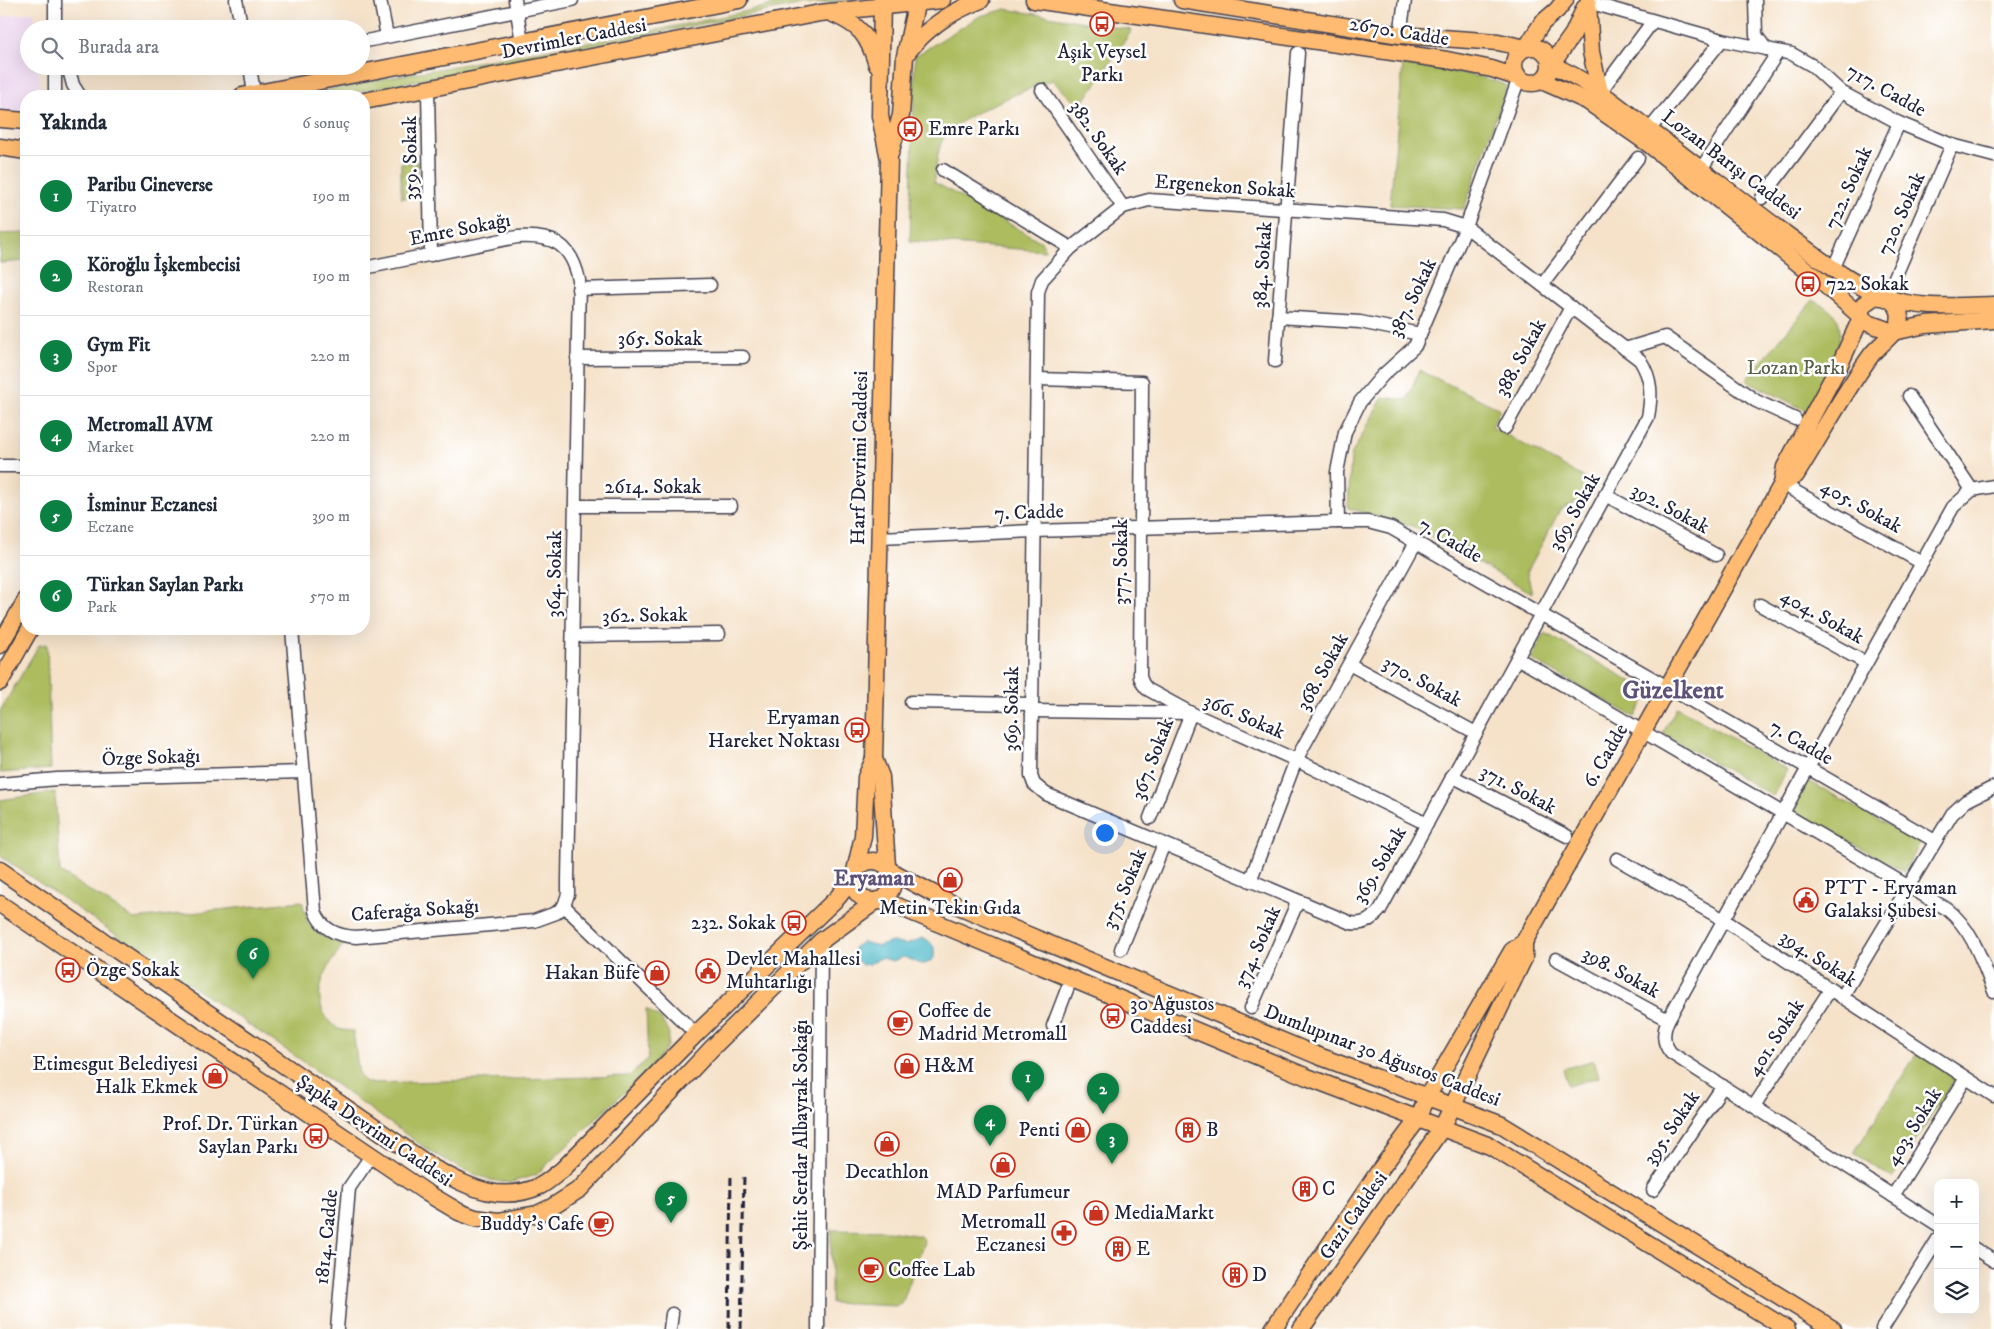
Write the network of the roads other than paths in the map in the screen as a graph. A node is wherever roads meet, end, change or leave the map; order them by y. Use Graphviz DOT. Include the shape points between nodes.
graph roads {
  1 [pos="54,0"];
  2 [pos="236,0"];
  3 [pos="380,0"];
  4 [pos="572,0"];
  5 [pos="740,0"];
  6 [pos="942,0"];
  7 [pos="981,0"];
  8 [pos="1034,0"];
  9 [pos="1182,0"];
  10 [pos="1405,0"];
  11 [pos="1755,0"];
  12 [pos="1588,1"];
  13 [pos="917,2"];
  14 [pos="882,4"];
  15 [pos="1558,4"];
  16 [pos="516,5"];
  17 [pos="1262,6"];
  18 [pos="830,12"];
  19 [pos="56,20"];
  20 [pos="240,20"];
  21 [pos="1653,20"];
  22 [pos="1400,35"];
  23 [pos="387,36"];
  24 [pos="370,40"];
  25 [pos="1722,40"];
  26 [pos="522,42"];
  27 [pos="1526,48"];
  28 [pos="1772,50"];
  29 [pos="1298,53"];
  30 [pos="905,56"];
  31 [pos="1551,65"];
  32 [pos="370,71"];
  33 [pos="55,75"];
  34 [pos="70,75"];
  35 [pos="252,75"];
  36 [pos="351,75"];
  37 [pos="881,78"];
  38 [pos="1520,78"];
  39 [pos="1542,81"];
  40 [pos="55,90"];
  41 [pos="76,90"];
  42 [pos="249,90"];
  43 [pos="274,90"];
  44 [pos="428,90"];
  45 [pos="1042,90"];
  46 [pos="1600,92"];
  47 [pos="1841,92"];
  48 [pos="370,100"];
  49 [pos="0,119"];
  50 [pos="20,121"];
  51 [pos="1899,123"];
  52 [pos="1649,130"];
  53 [pos="1952,145"];
  54 [pos="0,147"];
  55 [pos="20,150"];
  56 [pos="1994,156"];
  57 [pos="1638,158"];
  58 [pos="889,159"];
  59 [pos="1702,168"];
  60 [pos="943,170"];
  61 [pos="1762,198"];
  62 [pos="1123,207"];
  63 [pos="1286,209"];
  64 [pos="1466,226"];
  65 [pos="563,246"];
  66 [pos="1071,248"];
  67 [pos="432,255"];
  68 [pos="370,267"];
  69 [pos="1833,269"];
  70 [pos="710,285"];
  71 [pos="1542,285"];
  72 [pos="578,289"];
  73 [pos="1886,298"];
  74 [pos="1994,305"];
  75 [pos="1571,307"];
  76 [pos="1278,317"];
  77 [pos="1861,318"];
  78 [pos="1994,320"];
  79 [pos="1893,332"];
  80 [pos="1420,334"];
  81 [pos="1625,348"];
  82 [pos="743,357"];
  83 [pos="577,358"];
  84 [pos="1640,360"];
  85 [pos="1275,361"];
  86 [pos="1037,379"];
  87 [pos="1909,396"];
  88 [pos="1795,419"];
  89 [pos="1505,428"];
  90 [pos="0,466"];
  91 [pos="20,466"];
  92 [pos="1782,484"];
  93 [pos="1994,486"];
  94 [pos="1972,490"];
  95 [pos="1605,495"];
  96 [pos="575,506"];
  97 [pos="731,506"];
  98 [pos="1338,522"];
  99 [pos="1140,528"];
  100 [pos="1034,531"];
  101 [pos="880,538"];
  102 [pos="1416,542"];
  103 [pos="1716,555"];
  104 [pos="1922,563"];
  105 [pos="1760,605"];
  106 [pos="20,610"];
  107 [pos="1541,614"];
  108 [pos="719,634"];
  109 [pos="27,635"];
  110 [pos="293,635"];
  111 [pos="572,636"];
  112 [pos="0,645"];
  113 [pos="1516,658"];
  114 [pos="1866,663"];
  115 [pos="1349,664"];
  116 [pos="0,682"];
  117 [pos="1668,689"];
  118 [pos="911,702"];
  119 [pos="1031,708"];
  120 [pos="1191,713"];
  121 [pos="1476,733"];
  122 [pos="1643,733"];
  123 [pos="874,759"];
  124 [pos="1296,760"];
  125 [pos="1808,769"];
  126 [pos="304,772"];
  127 [pos="1452,776"];
  128 [pos="0,784"];
  129 [pos="1994,787"];
  130 [pos="1782,814"];
  131 [pos="1150,818"];
  132 [pos="1427,824"];
  133 [pos="1567,836"];
  134 [pos="1936,841"];
  135 [pos="1164,844"];
  136 [pos="1617,860"];
  137 [pos="889,868"];
  138 [pos="0,870"];
  139 [pos="854,875"];
  140 [pos="1250,881"];
  141 [pos="1910,886"];
  142 [pos="877,900"];
  143 [pos="1298,901"];
  144 [pos="0,904"];
  145 [pos="564,906"];
  146 [pos="1724,920"];
  147 [pos="821,942"];
  148 [pos="1524,942"];
  149 [pos="1121,949"];
  150 [pos="1556,958"];
  151 [pos="1071,979"];
  152 [pos="1830,990"];
  153 [pos="1994,992"];
  154 [pos="1842,997"];
  155 [pos="1251,1008"];
  156 [pos="1668,1020"];
  157 [pos="1053,1026"];
  158 [pos="696,1034"];
  159 [pos="712,1048"];
  160 [pos="1966,1078"];
  161 [pos="1723,1086"];
  162 [pos="1994,1096"];
  163 [pos="1428,1097"];
  164 [pos="1451,1106"];
  165 [pos="1754,1106"];
  166 [pos="1418,1119"];
  167 [pos="1442,1128"];
  168 [pos="372,1156"];
  169 [pos="1653,1190"];
  170 [pos="1893,1196"];
  171 [pos="1936,1224"];
  172 [pos="1934,1244"];
  173 [pos="1979,1251"];
  174 [pos="1992,1256"];
  175 [pos="672,1314"];
  176 [pos="1778,1327"];
  177 [pos="337,1329"];
  178 [pos="670,1329"];
  179 [pos="818,1329"];
  180 [pos="1273,1329"];
  181 [pos="1302,1329"];
  182 [pos="1833,1329"];
  183 [pos="1882,1329"];
  1 -- 19 [label="street"];
  2 -- 20 [label="street"];
  3 -- 23 [label="street"];
  4 -- 16 [label="street"];
  5 -- 26 [label="main road, Devrimler Caddesi"];
  6 -- 13 [label="main road"];
  7 -- 30 [label="main road" via="931,27"];
  8 -- 38 [label="main road, 2670. Cadde" via="1447,60"];
  9 -- 17 [label="main road, 2670. Cadde"];
  10 -- 22 [label="street"];
  11 -- 28 [label="street" via="1756,36"];
  12 -- 21 [label="street, 717. Cadde"];
  12 -- 31 [label="main road" via="1573,34"];
  12 -- 46 [label="main road" via="1591,52"];
  13 -- 14 [label="main road, Devrimler Caddesi"];
  13 -- 30 [label="main road, Harf Devrimi Caddesi"];
  14 -- 18 [label="main road, Devrimler Caddesi"];
  14 -- 37 [label="main road, Harf Devrimi Caddesi"];
  15 -- 27 [label="main road"];
  16 -- 23 [label="street"];
  16 -- 26 [label="street"];
  17 -- 22 [label="main road, 2670. Cadde"];
  18 -- 37 [label="main road" via="862,31 872,46"];
  18 -- 44 [label="main road, Devrimler Caddesi"];
  21 -- 25 [label="street, 717. Cadde"];
  21 -- 46 [label="street"];
  22 -- 27 [label="main road, 2670. Cadde" via="1498,42"];
  23 -- 24 [label="street"];
  25 -- 28 [label="street, 717. Cadde"];
  25 -- 52 [label="street"];
  26 -- 32 [label="main road, Devrimler Caddesi"];
  27 -- 31 [label="main road" via="1543,50"];
  27 -- 38 [label="main road" via="1514,61 1515,72"];
  28 -- 47 [label="street, 717. Cadde" via="1800,58"];
  28 -- 59 [label="street"];
  29 -- 63 [label="street, 384. Sokak"];
  30 -- 58 [label="main road, Harf Devrimi Caddesi" via="901,115"];
  31 -- 39 [label="main road"];
  31 -- 46 [label="main road, Lozan Barışı Caddesi" via="1572,73"];
  33 -- 40 [label="street"];
  34 -- 41 [label="street"];
  35 -- 42 [label="street"];
  36 -- 43 [label="main road, Devrimler Caddesi"];
  37 -- 58 [label="main road, Harf Devrimi Caddesi" via="880,116"];
  38 -- 39 [label="main road" via="1532,84"];
  38 -- 64 [label="street, 387. Sokak"];
  39 -- 77 [label="main road, Lozan Barışı Caddesi" via="1586,101 1650,145 1824,284"];
  44 -- 48 [label="main road, Devrimler Caddesi"];
  44 -- 67 [label="street, 359. Sokak"];
  45 -- 62 [label="street, 382. Sokak"];
  46 -- 52 [label="main road, Lozan Barışı Caddesi"];
  47 -- 51 [label="street, 717. Cadde"];
  47 -- 61 [label="street"];
  49 -- 50 [label="main road"];
  51 -- 53 [label="street, 717. Cadde"];
  51 -- 69 [label="street, 722. Sokak"];
  52 -- 59 [label="main road, Lozan Barışı Caddesi"];
  53 -- 56 [label="street, 717. Cadde"];
  53 -- 73 [label="street, 720. Sokak"];
  54 -- 55 [label="main road"];
  57 -- 71 [label="street"];
  58 -- 101 [label="main road, Harf Devrimi Caddesi"];
  59 -- 69 [label="main road, Lozan Barışı Caddesi"];
  60 -- 66 [label="street"];
  62 -- 63 [label="street, Ergenekon Sokak" via="1149,200"];
  62 -- 66 [label="street, Ergenekon Sokak"];
  63 -- 64 [label="street, Ergenekon Sokak" via="1443,220"];
  63 -- 76 [label="street, 384. Sokak"];
  64 -- 71 [label="street, Ergenekon Sokak"];
  64 -- 80 [label="street, 387. Sokak"];
  65 -- 67 [label="street, Emre Sokağı" via="544,238 517,237"];
  65 -- 72 [label="street, 364. Sokak" via="576,265"];
  66 -- 86 [label="street, Ergenekon Sokak" via="1042,280 1038,292"];
  67 -- 68 [label="street, Emre Sokağı"];
  69 -- 73 [label="main road, Lozan Barışı Caddesi"];
  70 -- 72 [label="street"];
  71 -- 75 [label="street, Ergenekon Sokak"];
  72 -- 83 [label="street, 364. Sokak"];
  73 -- 74 [label="main road, Lozan Barışı Caddesi" via="1947,306"];
  73 -- 77 [label="main road, Lozan Barışı Caddesi" via="1868,300 1861,309"];
  73 -- 79 [label="main road" via="1898,310 1899,322"];
  75 -- 81 [label="street, Ergenekon Sokak"];
  75 -- 89 [label="street, 388. Sokak"];
  76 -- 80 [label="street" via="1360,322"];
  76 -- 85 [label="street, 384. Sokak"];
  77 -- 79 [label="main road, Lozan Barışı Caddesi"];
  77 -- 92 [label="main road, 6. Cadde" via="1785,467"];
  78 -- 79 [label="main road" via="1926,325"];
  79 -- 92 [label="main road, 6. Cadde" via="1873,353 1796,475"];
  80 -- 98 [label="street, 387. Sokak" via="1414,346 1360,402 1345,432 1337,472"];
  81 -- 84 [label="street, Ergenekon Sokak"];
  81 -- 88 [label="street" via="1665,337 1756,401"];
  82 -- 83 [label="street, 365. Sokak"];
  83 -- 96 [label="street, 364. Sokak"];
  84 -- 95 [label="street, 369. Sokak" via="1648,371 1651,386 1648,417"];
  86 -- 99 [label="street, 377. Sokak" via="1142,382"];
  86 -- 100 [label="street, Ergenekon Sokak"];
  87 -- 94 [label="street"];
  90 -- 91 [label="street"];
  92 -- 104 [label="street, 405. Sokak"];
  92 -- 117 [label="main road, 6. Cadde"];
  93 -- 94 [label="street"];
  94 -- 104 [label="street" via="1953,507"];
  95 -- 103 [label="street, 392. Sokak"];
  95 -- 107 [label="street, 369. Sokak"];
  96 -- 97 [label="street, 2614. Sokak"];
  96 -- 111 [label="street, 364. Sokak"];
  98 -- 99 [label="street, 7. Cadde"];
  98 -- 102 [label="street, 7. Cadde" via="1368,522 1391,528"];
  99 -- 100 [label="street, 7. Cadde"];
  99 -- 120 [label="street, 377. Sokak" via="1140,677 1147,689"];
  100 -- 101 [label="street, 7. Cadde"];
  100 -- 119 [label="street, 369. Sokak"];
  101 -- 123 [label="main road, Harf Devrimi Caddesi"];
  102 -- 107 [label="street, 7. Cadde"];
  102 -- 115 [label="street, 368. Sokak"];
  104 -- 114 [label="street"];
  105 -- 114 [label="street, 404. Sokak"];
  106 -- 112 [label="main road"];
  107 -- 113 [label="street, 369. Sokak"];
  107 -- 117 [label="street, 7. Cadde"];
  108 -- 111 [label="street, 362. Sokak"];
  109 -- 116 [label="main road"];
  110 -- 126 [label="street, Caferağa Sokağı"];
  111 -- 145 [label="street, 364. Sokak" via="568,880"];
  113 -- 121 [label="street, 369. Sokak"];
  113 -- 122 [label="street"];
  114 -- 125 [label="street"];
  115 -- 121 [label="street, 370. Sokak"];
  115 -- 124 [label="street, 368. Sokak"];
  117 -- 122 [label="main road, 6. Cadde"];
  117 -- 125 [label="street, 7. Cadde"];
  118 -- 119 [label="street, 366. Sokak"];
  119 -- 120 [label="street, 366. Sokak"];
  119 -- 135 [label="street, 369. Sokak" via="1029,770 1039,790"];
  120 -- 124 [label="street, 366. Sokak"];
  120 -- 131 [label="street, 367. Sokak"];
  121 -- 127 [label="street, 369. Sokak"];
  122 -- 130 [label="street"];
  122 -- 148 [label="main road, 6. Cadde"];
  123 -- 137 [label="main road, Harf Devrimi Caddesi" via="881,777"];
  123 -- 139 [label="main road, Harf Devrimi Caddesi" via="866,777 863,836"];
  124 -- 132 [label="street, 366. Sokak"];
  124 -- 140 [label="street, 368. Sokak"];
  125 -- 130 [label="street"];
  125 -- 134 [label="street, 7. Cadde"];
  126 -- 128 [label="street, Özge Sokağı"];
  126 -- 145 [label="street, Caferağa Sokağı" via="315,911 322,924 333,933 356,937 534,921 552,915"];
  127 -- 132 [label="street, 369. Sokak"];
  127 -- 133 [label="street, 371. Sokak"];
  129 -- 134 [label="street" via="1958,807"];
  130 -- 141 [label="street"];
  130 -- 146 [label="street"];
  132 -- 143 [label="street, 369. Sokak" via="1380,910 1367,922 1351,923"];
  134 -- 141 [label="street"];
  135 -- 140 [label="street, 369. Sokak"];
  135 -- 149 [label="street, 375. Sokak"];
  136 -- 146 [label="street, 394. Sokak"];
  137 -- 139 [label="main road" via="882,862 869,861 858,866"];
  137 -- 142 [label="main road" via="893,877 891,890"];
  137 -- 163 [label="main road, Dumlupınar 30 Ağustos Caddesi" via="949,902 1316,1055"];
  138 -- 158 [label="main road, Şapka Devrimi Caddesi" via="435,1169 491,1193 523,1192 541,1185 562,1170"];
  139 -- 142 [label="main road" via="853,884 859,895"];
  139 -- 158 [label="main road, Şapka Devrimi Caddesi" via="838,897"];
  140 -- 143 [label="street, 369. Sokak"];
  141 -- 153 [label="street" via="1947,909 1963,924 1974,941"];
  141 -- 154 [label="street"];
  142 -- 147 [label="main road, Şapka Devrimi Caddesi"];
  142 -- 151 [label="main road"];
  143 -- 155 [label="street, 374. Sokak"];
  144 -- 168 [label="main road, Şapka Devrimi Caddesi"];
  145 -- 158 [label="street"];
  146 -- 152 [label="street, 394. Sokak"];
  146 -- 156 [label="street"];
  147 -- 159 [label="main road, Şapka Devrimi Caddesi"];
  147 -- 179 [label="street, Şehit Serdar Albayrak Sokağı"];
  148 -- 163 [label="main road, 6. Cadde" via="1512,951"];
  148 -- 164 [label="main road, 6. Cadde" via="1524,958"];
  150 -- 156 [label="street, 398. Sokak"];
  151 -- 157 [label="street"];
  151 -- 166 [label="main road" via="1307,1077"];
  152 -- 154 [label="street, 394. Sokak"];
  152 -- 165 [label="street, 401. Sokak"];
  154 -- 160 [label="street, 394. Sokak"];
  156 -- 161 [label="street" via="1664,1037 1671,1053"];
  158 -- 159 [label="main road"];
  159 -- 168 [label="main road, Şapka Devrimi Caddesi" via="580,1189 537,1214 498,1221 475,1218 427,1193"];
  160 -- 162 [label="street, 394. Sokak"];
  160 -- 170 [label="street, 403. Sokak"];
  161 -- 165 [label="street"];
  161 -- 169 [label="street, 395. Sokak"];
  163 -- 164 [label="main road, Dumlupınar 30 Ağustos Caddesi"];
  163 -- 166 [label="main road, 6. Cadde"];
  164 -- 167 [label="main road, 6. Cadde"];
  164 -- 182 [label="main road, Dumlupınar 30 Ağustos Caddesi" via="1502,1125"];
  165 -- 170 [label="street"];
  166 -- 167 [label="main road"];
  166 -- 180 [label="main road, Gazi Caddesi" via="1379,1171"];
  167 -- 176 [label="main road" via="1490,1146"];
  167 -- 181 [label="main road, Gazi Caddesi"];
  168 -- 177 [label="street, 1814. Cadde" via="349,1188"];
  170 -- 171 [label="street"];
  172 -- 183 [label="street"];
  173 -- 174 [label="street"];
  175 -- 178 [label="street"];
}
